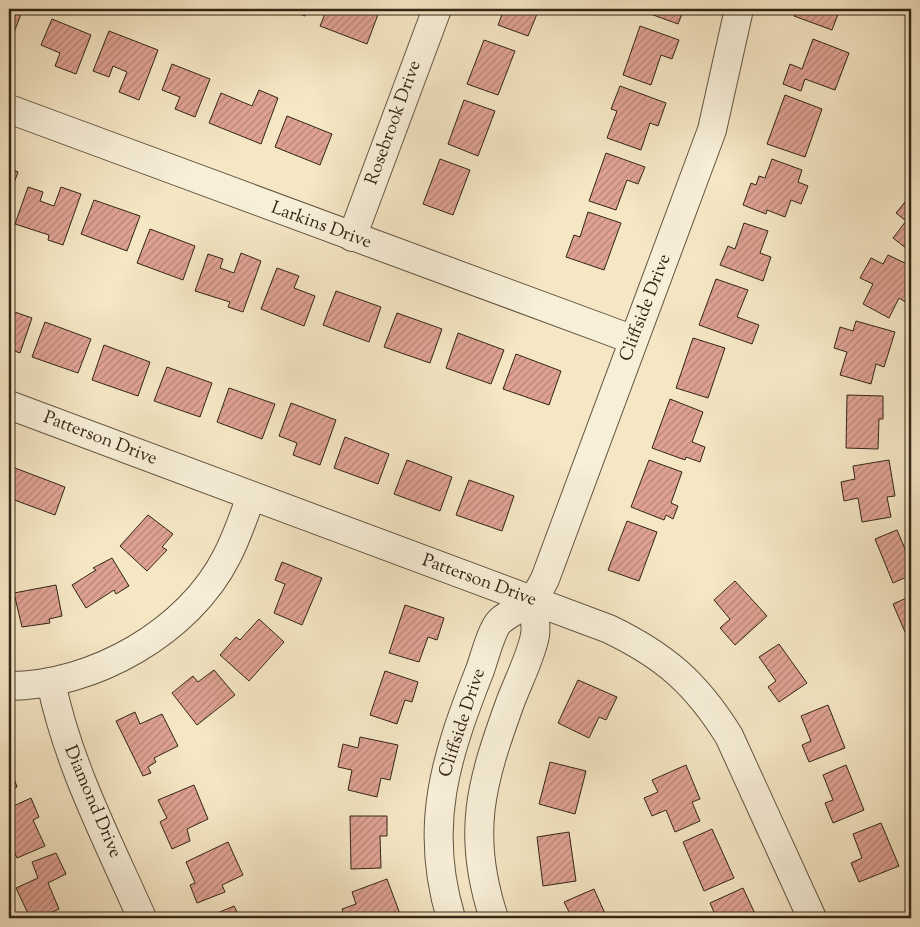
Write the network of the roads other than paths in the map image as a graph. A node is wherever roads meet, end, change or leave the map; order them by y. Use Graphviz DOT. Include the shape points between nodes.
graph roads {
  1 [pos="437,9"];
  2 [pos="739,9"];
  3 [pos="9,109"];
  4 [pos="352,237"];
  5 [pos="634,340"];
  6 [pos="9,405"];
  7 [pos="251,496"];
  8 [pos="532,601"];
  9 [pos="51,682"];
  10 [pos="9,686"];
  11 [pos="480,861"];
  12 [pos="440,866"];
  13 [pos="142,918"];
  14 [pos="451,918"];
  15 [pos="494,918"];
  16 [pos="812,918"];
  1 -- 4 [label="street, Rosebrook Drive"];
  2 -- 5 [label="street, Cliffside Drive" via="714,124"];
  3 -- 4 [label="street, Larkins Drive"];
  4 -- 5 [label="street, Larkins Drive"];
  5 -- 8 [label="street, Cliffside Drive" via="546,578"];
  6 -- 7 [label="street, Patterson Drive"];
  7 -- 8 [label="street, Patterson Drive"];
  7 -- 9 [label="street" via="226,557 194,601 175,619 135,650 110,664"];
  8 -- 11 [label="street, Cliffside Drive" via="536,635 492,754 480,800"];
  8 -- 12 [label="street, Cliffside Drive" via="499,621 465,708 445,769 440,796"];
  8 -- 16 [label="street, Patterson Drive" via="634,641 660,657 713,710 729,736"];
  9 -- 10 [label="street"];
  9 -- 13 [label="street, Diamond Drive" via="74,764"];
  11 -- 12 [label="street"];
  11 -- 15 [label="street, Cliffside Drive"];
  12 -- 14 [label="street, Cliffside Drive"];
}
